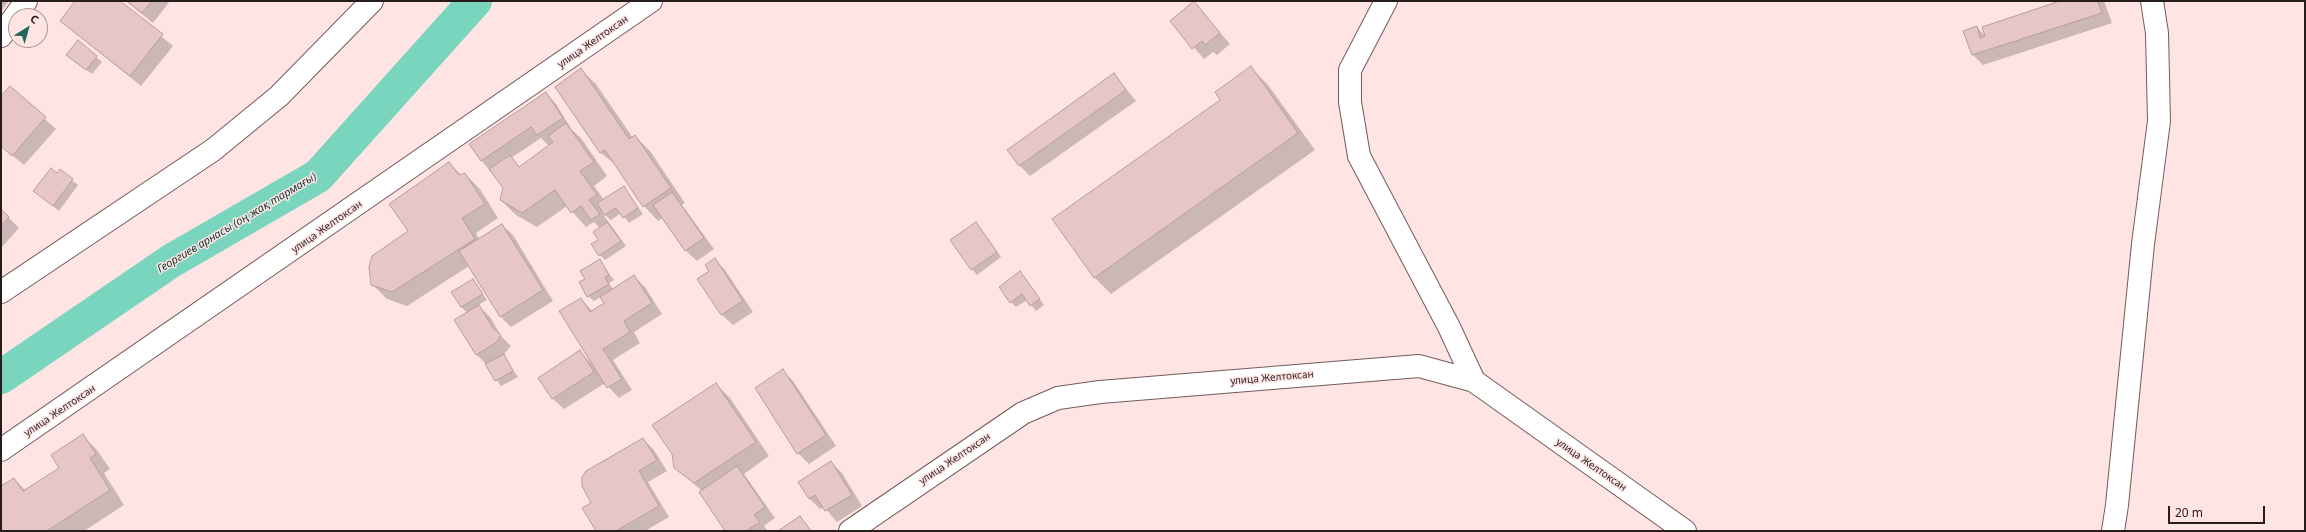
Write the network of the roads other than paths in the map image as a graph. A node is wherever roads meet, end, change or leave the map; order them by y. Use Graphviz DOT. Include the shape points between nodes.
graph roads {
  1 [pos="26,1"];
  2 [pos="372,1"];
  3 [pos="651,1"];
  4 [pos="1386,1"];
  5 [pos="2152,1"];
  6 [pos="1,36"];
  7 [pos="1,292"];
  8 [pos="1474,382"];
  9 [pos="1,450"];
  10 [pos="850,531"];
  11 [pos="1685,531"];
  12 [pos="2113,531"];
  1 -- 6 [label="street"];
  2 -- 7 [label="street" via="279,96 213,150"];
  3 -- 9 [label="street, улица Желтоксан"];
  4 -- 8 [label="street" via="1350,70 1350,102 1359,156 1449,327"];
  5 -- 12 [label="street" via="2157,33 2159,121 2143,244"];
  8 -- 10 [label="street, улица Желтоксан" via="1420,366 1058,398 1023,413"];
  8 -- 11 [label="street, улица Желтоксан"];
}
